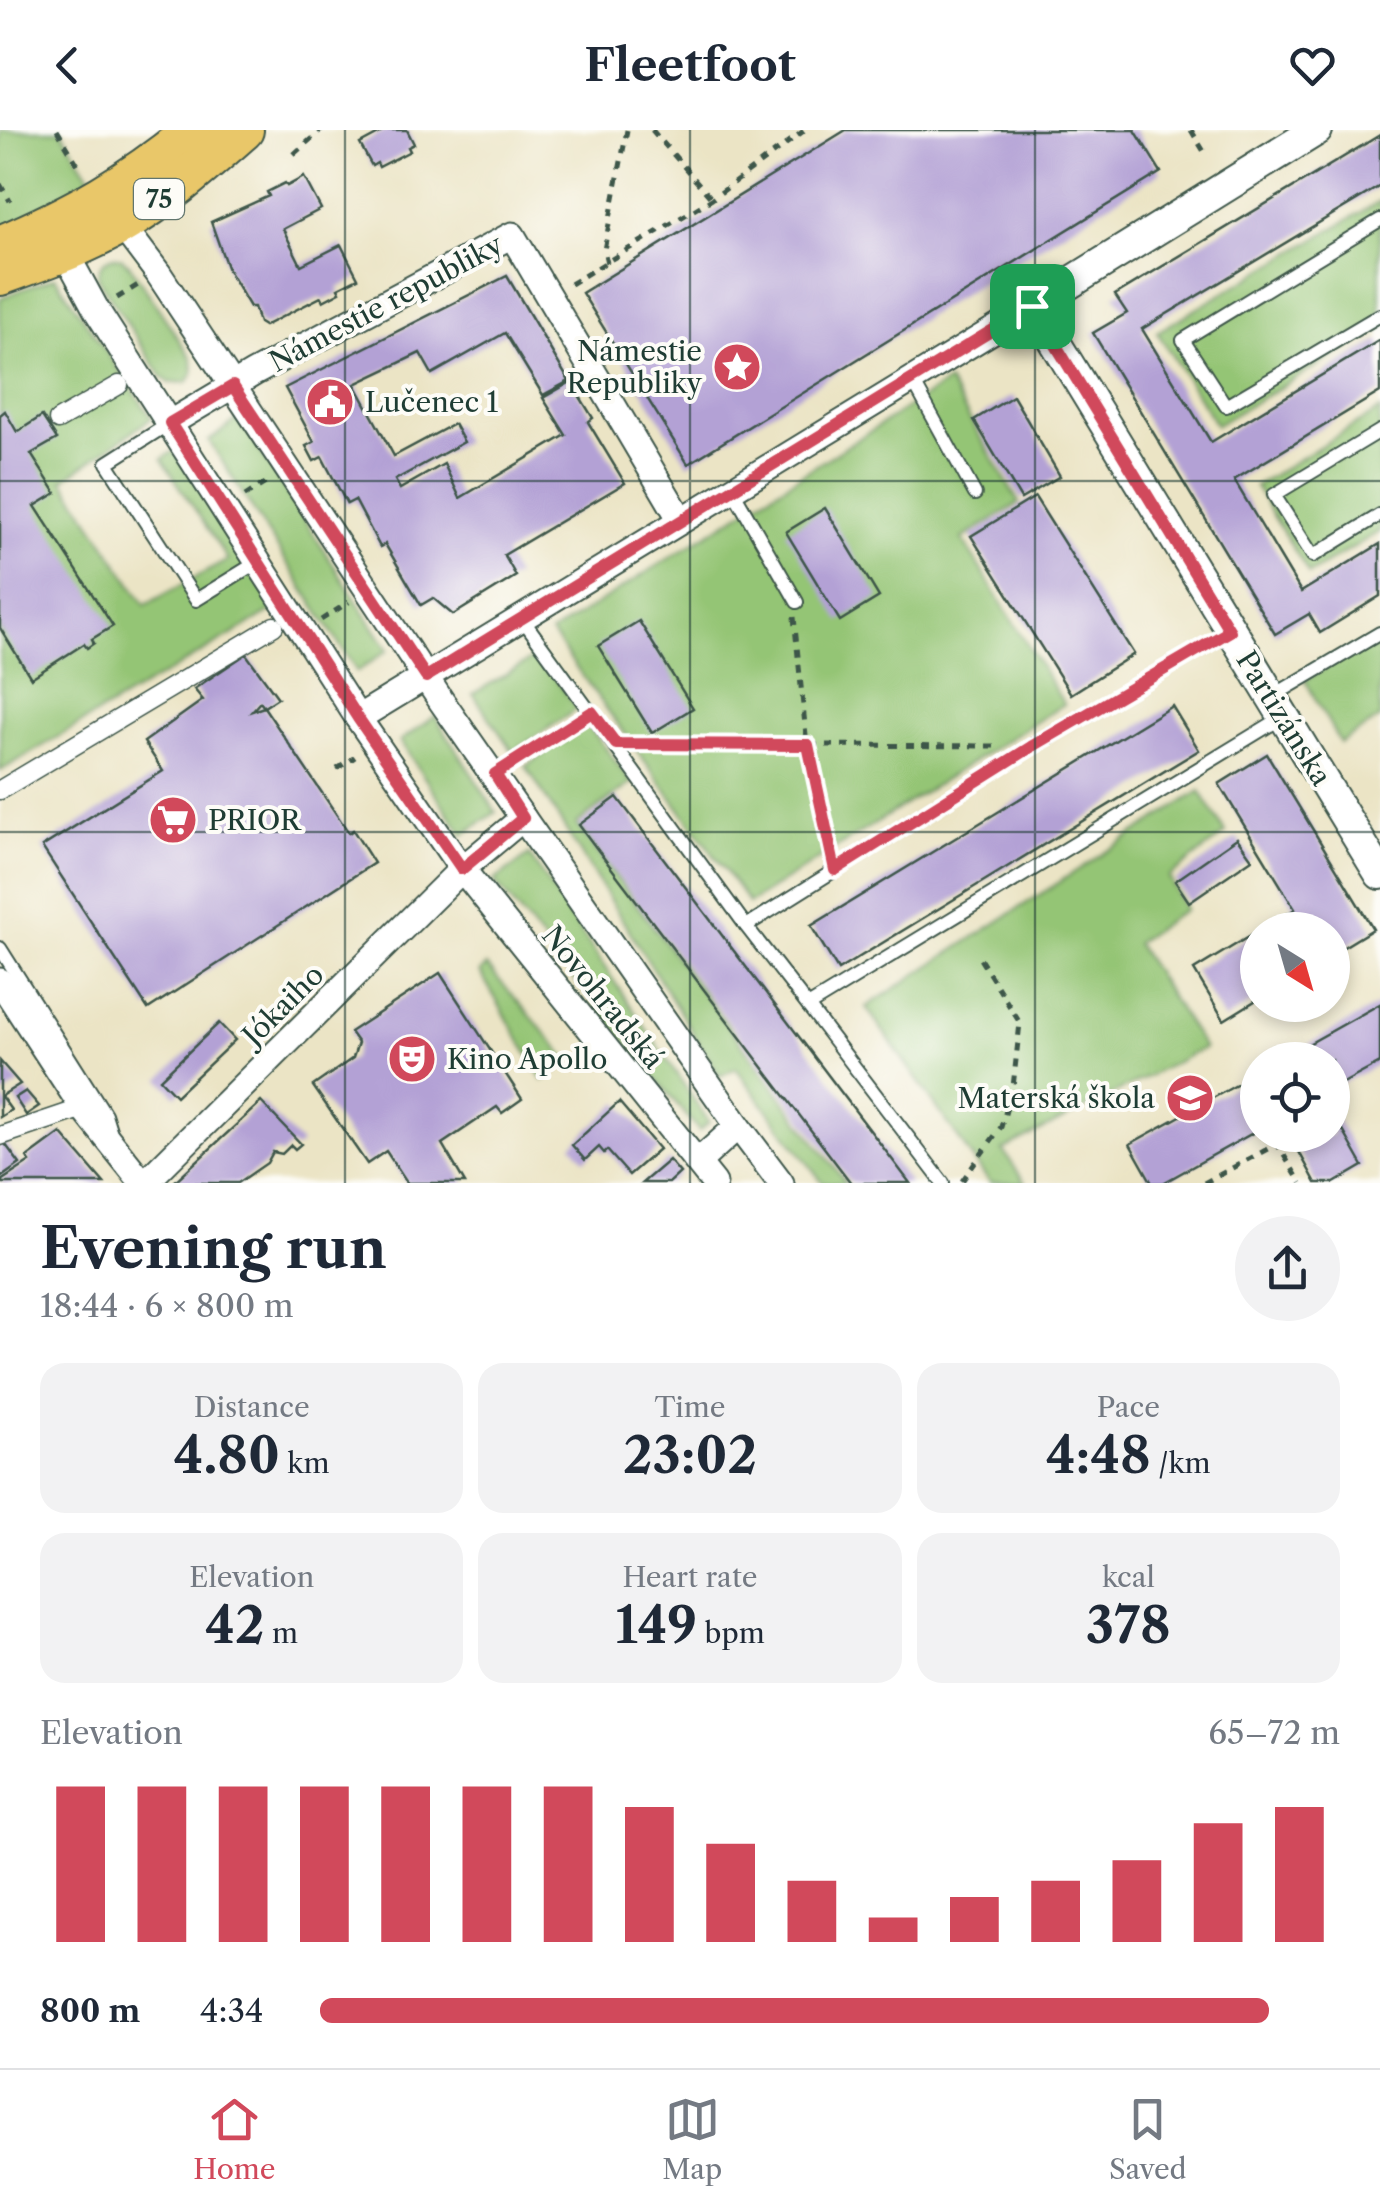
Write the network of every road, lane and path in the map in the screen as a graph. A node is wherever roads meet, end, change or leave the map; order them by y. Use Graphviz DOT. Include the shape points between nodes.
graph roads {
  1 [pos="58,130"];
  2 [pos="194,130"];
  3 [pos="243,130"];
  4 [pos="321,130"];
  5 [pos="627,130"];
  6 [pos="652,130"];
  7 [pos="805,130"];
  8 [pos="1191,130"];
  9 [pos="1317,130"];
  10 [pos="294,154"];
  11 [pos="1206,155"];
  12 [pos="78,166"];
  13 [pos="0,184"];
  14 [pos="712,199"];
  15 [pos="10,201"];
  16 [pos="1380,220"];
  17 [pos="84,225"];
  18 [pos="0,246"];
  19 [pos="607,263"];
  20 [pos="0,275"];
  21 [pos="144,281"];
  22 [pos="559,290"];
  23 [pos="112,301"];
  24 [pos="1032,306"];
  25 [pos="1380,315"];
  26 [pos="912,381"];
  27 [pos="119,386"];
  28 [pos="233,386"];
  29 [pos="58,420"];
  30 [pos="170,423"];
  31 [pos="1380,431"];
  32 [pos="276,476"];
  33 [pos="732,489"];
  34 [pos="975,494"];
  35 [pos="238,501"];
  36 [pos="1380,516"];
  37 [pos="681,520"];
  38 [pos="259,562"];
  39 [pos="356,597"];
  40 [pos="797,602"];
  41 [pos="521,617"];
  42 [pos="317,622"];
  43 [pos="274,626"];
  44 [pos="1230,631"];
  45 [pos="1380,633"];
  46 [pos="426,677"];
  47 [pos="1277,708"];
  48 [pos="592,712"];
  49 [pos="358,718"];
  50 [pos="616,744"];
  51 [pos="808,745"];
  52 [pos="1031,747"];
  53 [pos="362,753"];
  54 [pos="338,769"];
  55 [pos="495,774"];
  56 [pos="0,790"];
  57 [pos="523,818"];
  58 [pos="1370,834"];
  59 [pos="462,869"];
  60 [pos="835,870"];
  61 [pos="1380,874"];
  62 [pos="746,926"];
  63 [pos="0,948"];
  64 [pos="977,954"];
  65 [pos="0,981"];
  66 [pos="808,1006"];
  67 [pos="83,1108"];
  68 [pos="738,1126"];
  69 [pos="0,1136"];
  70 [pos="116,1150"];
  71 [pos="701,1173"];
  72 [pos="144,1183"];
  73 [pos="781,1183"];
  74 [pos="943,1183"];
  75 [pos="960,1183"];
  76 [pos="1204,1183"];
  77 [pos="1301,1183"];
  1 -- 12 [label="path"];
  2 -- 17 [label="main road, 75"];
  3 -- 17 [label="main road, 75" via="159,199"];
  4 -- 10 [label="path"];
  5 -- 19 [label="path"];
  6 -- 14 [label="path"];
  7 -- 14 [label="path"];
  8 -- 11 [label="path"];
  9 -- 24 [label="street"];
  13 -- 15 [label="path"];
  14 -- 19 [label="path"];
  16 -- 25 [label="lane" via="1183,340 1226,406"];
  17 -- 18 [label="main road, 75"];
  17 -- 20 [label="main road, 75"];
  17 -- 28 [label="street, Novohradská"];
  17 -- 30 [label="street, Novohradská" via="96,311"];
  19 -- 22 [label="path"];
  21 -- 23 [label="path"];
  24 -- 26 [label="street"];
  24 -- 44 [label="street, Partizánska"];
  26 -- 33 [label="street"];
  26 -- 34 [label="lane"];
  27 -- 29 [label="street"];
  28 -- 30 [label="street"];
  28 -- 37 [label="street, Námestie republiky" via="512,235"];
  28 -- 46 [label="street, Novohradská"];
  30 -- 38 [label="street, Novohradská"];
  30 -- 38 [label="lane" via="108,463 127,494 196,600"];
  31 -- 36 [label="lane" via="1274,495 1313,556"];
  32 -- 35 [label="path"];
  33 -- 37 [label="street"];
  33 -- 40 [label="lane"];
  37 -- 41 [label="street"];
  38 -- 49 [label="street, Novohradská"];
  39 -- 42 [label="path"];
  40 -- 51 [label="path" via="793,620"];
  41 -- 46 [label="street"];
  41 -- 48 [label="lane"];
  43 -- 56 [label="street"];
  44 -- 47 [label="street, Partizánska"];
  44 -- 52 [label="lane"];
  45 -- 47 [label="lane"];
  46 -- 49 [label="street"];
  46 -- 55 [label="street, Novohradská"];
  47 -- 58 [label="street, Partizánska"];
  47 -- 66 [label="lane"];
  48 -- 50 [label="lane"];
  48 -- 55 [label="path"];
  49 -- 59 [label="street, Novohradská"];
  50 -- 51 [label="path"];
  50 -- 62 [label="lane"];
  51 -- 52 [label="path"];
  51 -- 60 [label="path"];
  52 -- 60 [label="lane"];
  53 -- 54 [label="path"];
  55 -- 57 [label="street, Novohradská"];
  57 -- 59 [label="street"];
  57 -- 68 [label="street, Novohradská"];
  58 -- 61 [label="street, Partizánska"];
  59 -- 71 [label="street, Novohradská"];
  59 -- 72 [label="street, Jókaiho"];
  60 -- 62 [label="lane"];
  62 -- 66 [label="lane"];
  63 -- 70 [label="lane" via="105,1114"];
  64 -- 75 [label="path" via="1020,1023 1014,1087 1001,1127"];
  65 -- 67 [label="street"];
  66 -- 74 [label="lane"];
  67 -- 69 [label="street"];
  67 -- 70 [label="street"];
  68 -- 71 [label="street, Novohradská"];
  68 -- 73 [label="street, Novohradská"];
  70 -- 72 [label="street"];
  76 -- 77 [label="path" via="1277,1144"];
}
